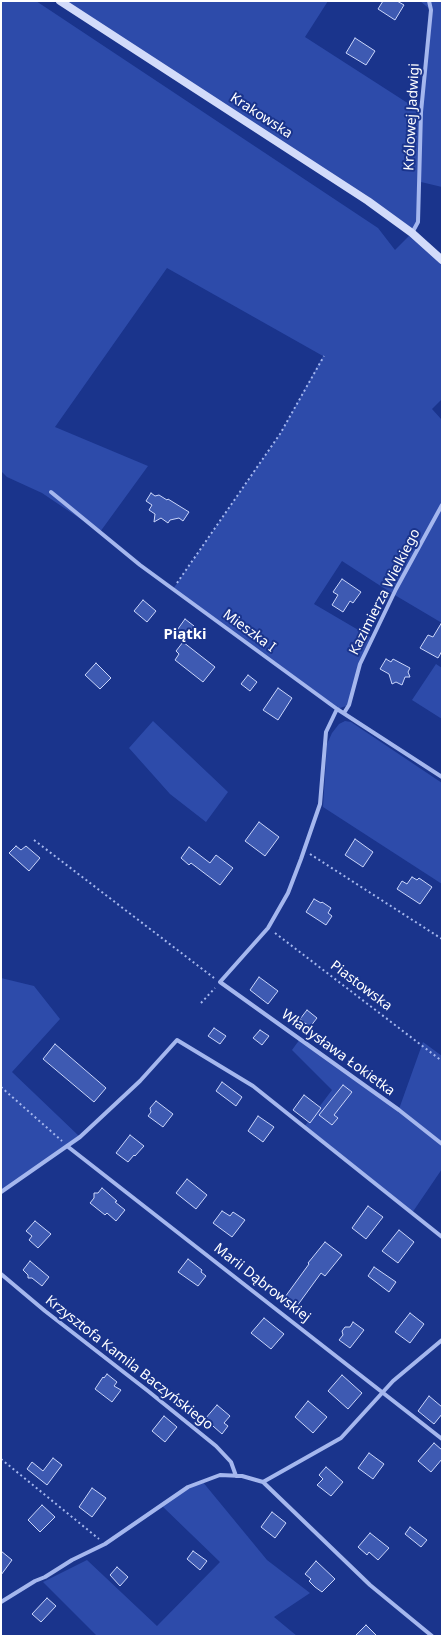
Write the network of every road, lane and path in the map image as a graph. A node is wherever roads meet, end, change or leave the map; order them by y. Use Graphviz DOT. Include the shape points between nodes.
graph roads {
  1 [pos="60,1"];
  2 [pos="429,1"];
  3 [pos="412,233"];
  4 [pos="442,260"];
  5 [pos="324,356"];
  6 [pos="51,492"];
  7 [pos="442,505"];
  8 [pos="173,589"];
  9 [pos="337,709"];
  10 [pos="344,713"];
  11 [pos="442,777"];
  12 [pos="34,840"];
  13 [pos="304,850"];
  14 [pos="268,928"];
  15 [pos="442,939"];
  16 [pos="220,982"];
  17 [pos="201,1003"];
  18 [pos="442,1061"];
  19 [pos="1,1086"];
  20 [pos="442,1144"];
  21 [pos="67,1146"];
  22 [pos="1,1192"];
  23 [pos="442,1237"];
  24 [pos="1,1274"];
  25 [pos="442,1340"];
  26 [pos="383,1392"];
  27 [pos="442,1439"];
  28 [pos="1,1459"];
  29 [pos="236,1476"];
  30 [pos="263,1482"];
  31 [pos="105,1544"];
  32 [pos="1,1602"];
  33 [pos="432,1636"];
  1 -- 3 [label="main road, Krakowska" via="340,182"];
  2 -- 3 [label="street, Królowej Jadwigi" via="431,10 421,112 418,222"];
  3 -- 4 [label="main road, Krakowska"];
  5 -- 8 [label="path" via="280,434"];
  6 -- 8 [label="street, Mieszka I"];
  7 -- 10 [label="street, Kazimierza Wielkiego" via="376,630 360,664 349,705"];
  8 -- 9 [label="street, Mieszka I"];
  9 -- 10 [label="street, Mieszka I"];
  9 -- 13 [label="street" via="326,732 320,804"];
  10 -- 11 [label="street, Mieszka I"];
  12 -- 16 [label="path"];
  13 -- 14 [label="street" via="288,893"];
  13 -- 15 [label="path"];
  14 -- 16 [label="street"];
  14 -- 18 [label="path, Piastowska"];
  16 -- 17 [label="path"];
  16 -- 20 [label="street, Władysława Łokietka" via="399,1110"];
  19 -- 21 [label="path"];
  21 -- 22 [label="street"];
  21 -- 23 [label="street" via="140,1081 177,1040 253,1086"];
  21 -- 26 [label="street, Marii Dąbrowskiej"];
  24 -- 29 [label="street, Krzysztofa Kamila Baczyńskiego" via="216,1446 231,1462"];
  25 -- 26 [label="street"];
  26 -- 27 [label="street, Marii Dąbrowskiej"];
  26 -- 30 [label="street" via="341,1438"];
  28 -- 31 [label="path"];
  29 -- 30 [label="street"];
  29 -- 31 [label="street" via="220,1475 188,1487"];
  30 -- 33 [label="street" via="370,1585"];
  31 -- 32 [label="street" via="72,1560"];
}
